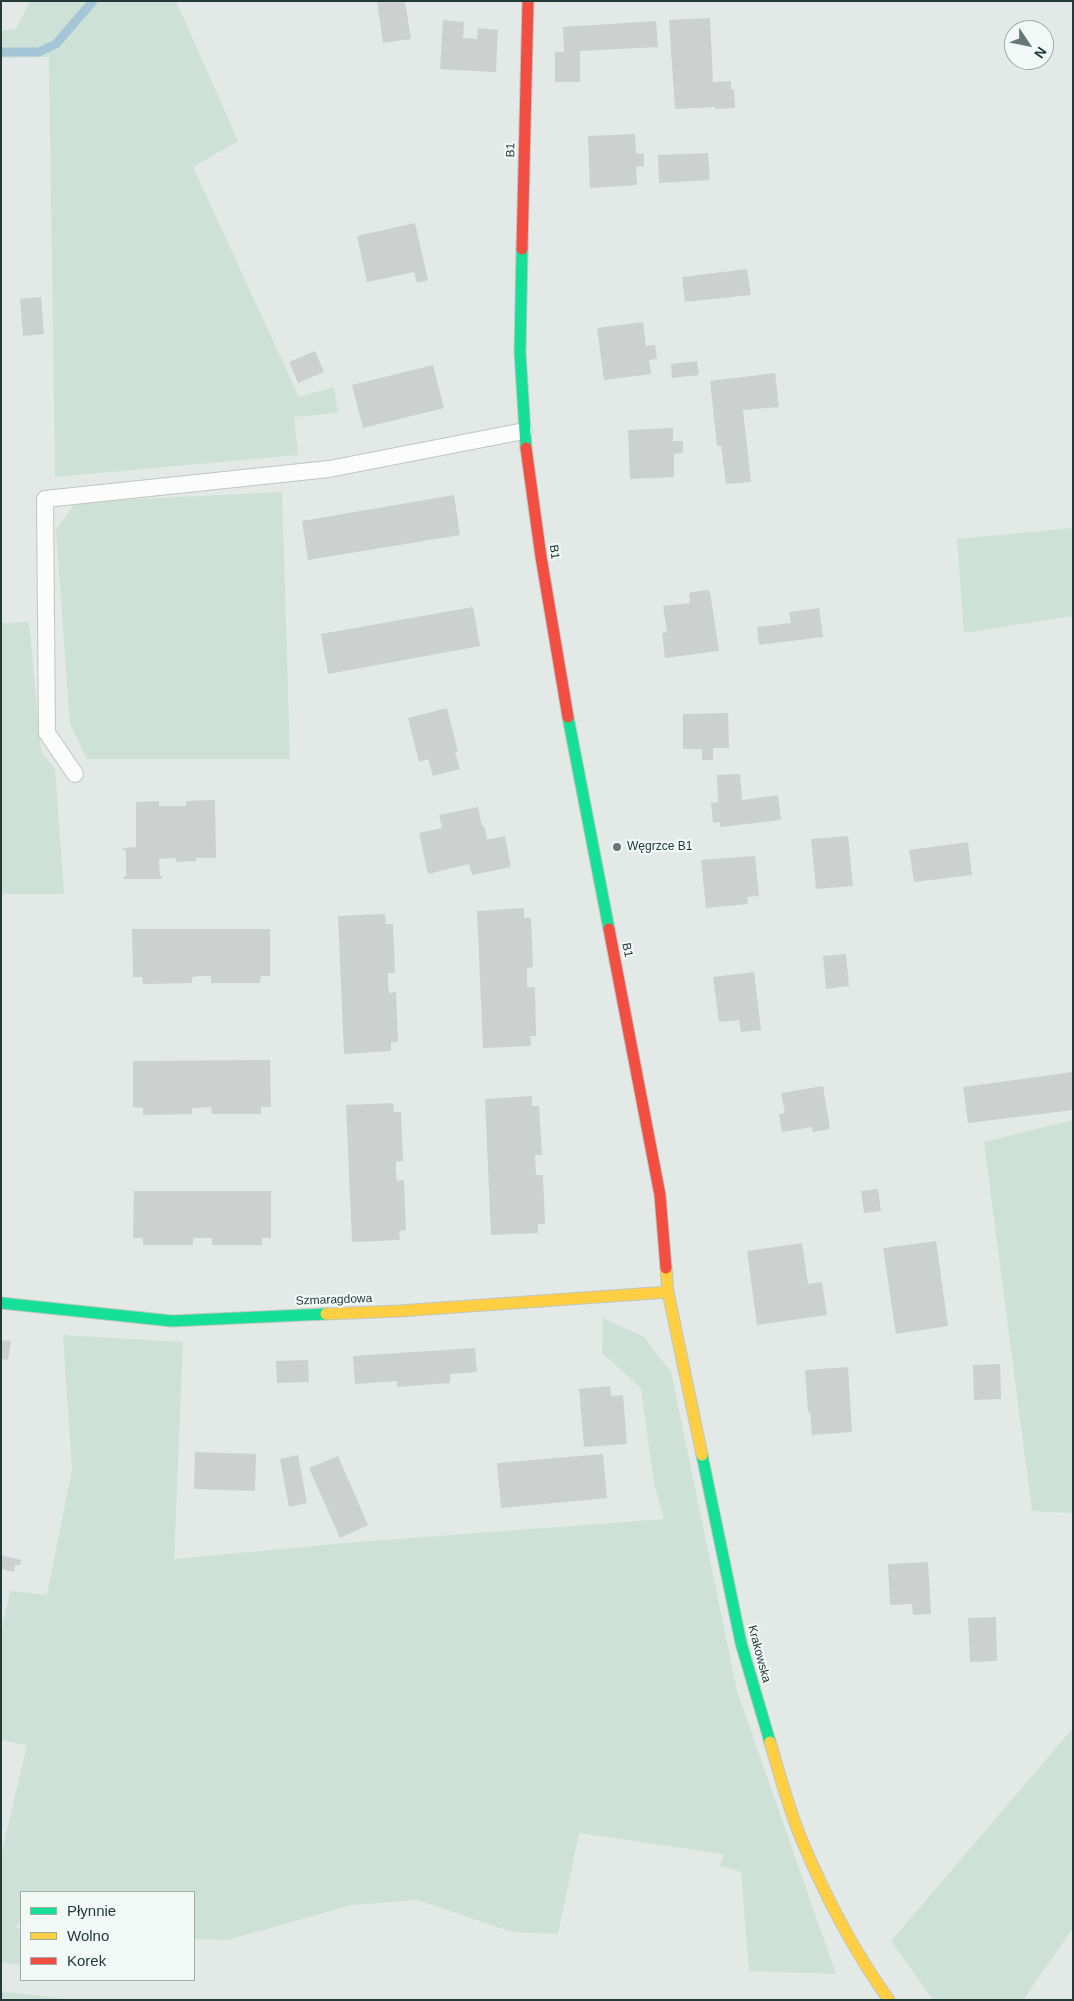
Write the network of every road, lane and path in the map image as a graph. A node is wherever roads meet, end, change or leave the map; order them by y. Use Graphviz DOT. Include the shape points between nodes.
graph roads {
  1 [pos="528,1"];
  2 [pos="524,431"];
  3 [pos="75,774"];
  4 [pos="668,1292"];
  5 [pos="1,1303"];
  6 [pos="889,2000"];
  1 -- 2 [label="street, B1" via="520,352"];
  2 -- 3 [label="lane" via="329,469 45,499 47,733"];
  2 -- 4 [label="street, B1" via="562,683 660,1195"];
  4 -- 5 [label="street, Szmaragdowa" via="409,1311 172,1320"];
  4 -- 6 [label="street, Krakowska" via="741,1643 783,1785 802,1842 840,1924 864,1966"];
}
